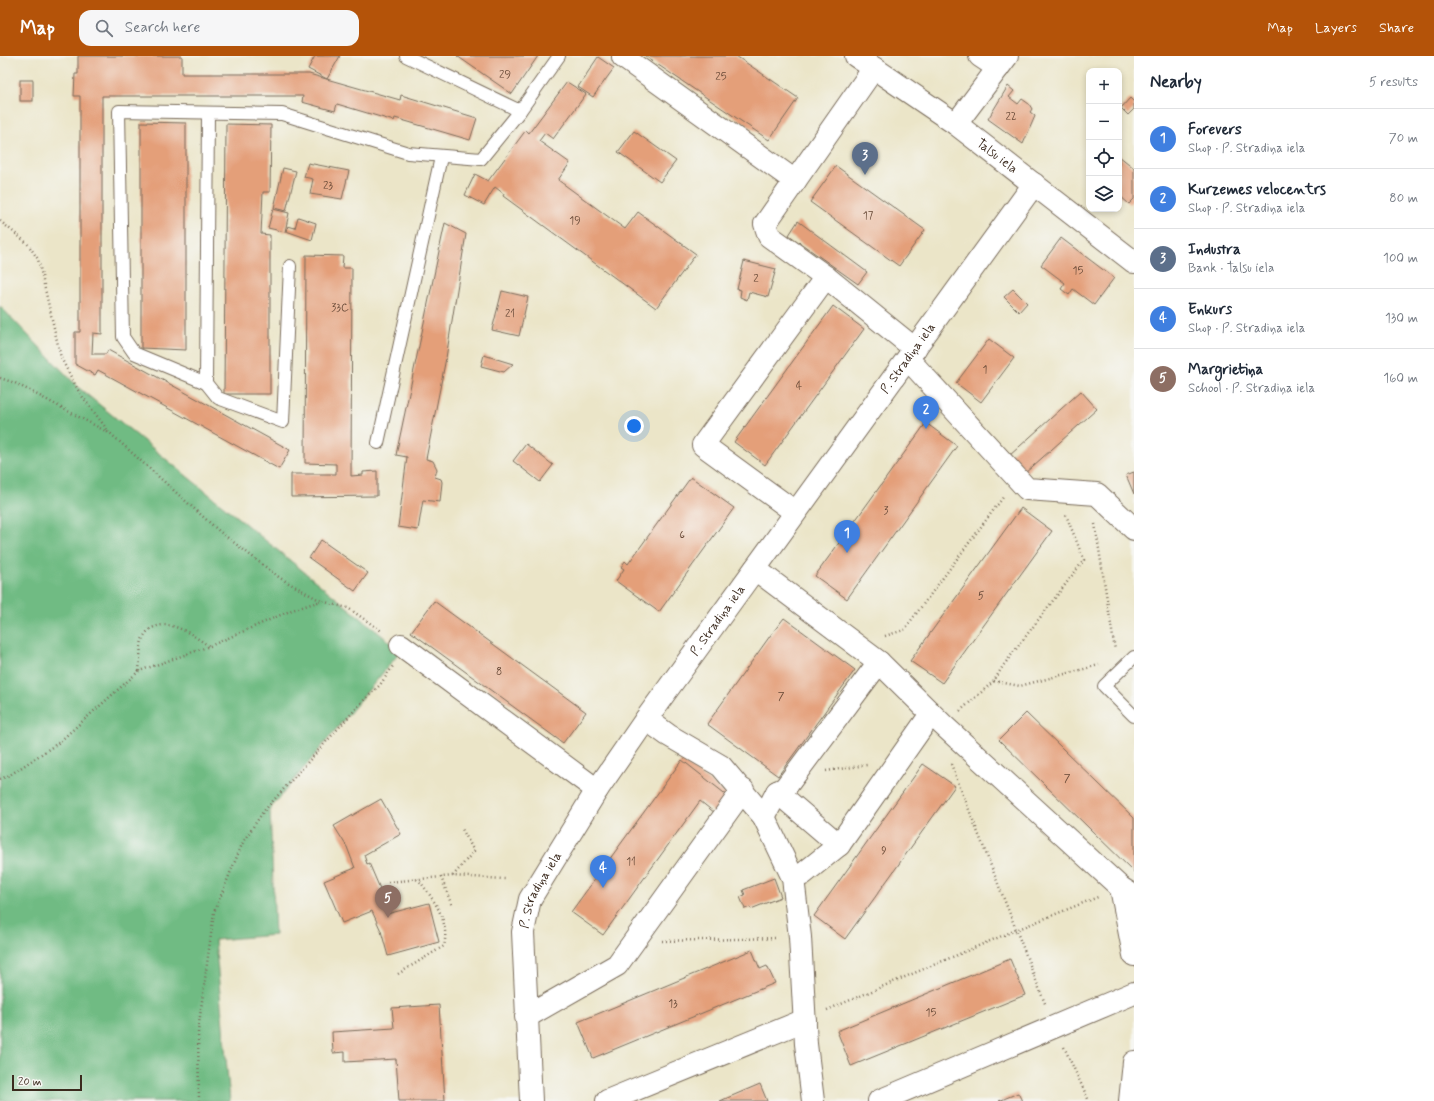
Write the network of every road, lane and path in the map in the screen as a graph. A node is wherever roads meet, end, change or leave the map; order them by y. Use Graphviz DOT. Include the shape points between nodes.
graph roads {
  1 [pos="406,56"];
  2 [pos="559,56"];
  3 [pos="980,56"];
  4 [pos="623,57"];
  5 [pos="865,62"];
  6 [pos="1003,62"];
  7 [pos="520,111"];
  8 [pos="208,113"];
  9 [pos="956,124"];
  10 [pos="441,157"];
  11 [pos="795,181"];
  12 [pos="1034,184"];
  13 [pos="0,221"];
  14 [pos="1134,262"];
  15 [pos="290,266"];
  16 [pos="826,277"];
  17 [pos="911,354"];
  18 [pos="0,378"];
  19 [pos="206,383"];
  20 [pos="111,434"];
  21 [pos="378,443"];
  22 [pos="1017,478"];
  23 [pos="1056,491"];
  24 [pos="795,512"];
  25 [pos="1073,516"];
  26 [pos="1067,518"];
  27 [pos="1094,521"];
  28 [pos="1134,529"];
  29 [pos="755,569"];
  30 [pos="321,601"];
  31 [pos="401,645"];
  32 [pos="210,646"];
  33 [pos="858,646"];
  34 [pos="1116,652"];
  35 [pos="1134,657"];
  36 [pos="879,662"];
  37 [pos="1102,664"];
  38 [pos="139,671"];
  39 [pos="994,681"];
  40 [pos="1134,716"];
  41 [pos="646,719"];
  42 [pos="937,720"];
  43 [pos="948,757"];
  44 [pos="899,760"];
  45 [pos="794,776"];
  46 [pos="0,779"];
  47 [pos="597,790"];
  48 [pos="743,790"];
  49 [pos="777,792"];
  50 [pos="764,817"];
  51 [pos="462,829"];
  52 [pos="839,845"];
  53 [pos="453,876"];
  54 [pos="441,877"];
  55 [pos="793,878"];
  56 [pos="418,879"];
  57 [pos="505,879"];
  58 [pos="388,882"];
  59 [pos="1128,892"];
  60 [pos="452,906"];
  61 [pos="1016,930"];
  62 [pos="800,937"];
  63 [pos="634,942"];
  64 [pos="1134,955"];
  65 [pos="398,974"];
  66 [pos="1134,993"];
  67 [pos="526,1017"];
  68 [pos="805,1020"];
  69 [pos="1054,1027"];
  70 [pos="1134,1062"];
  71 [pos="199,1101"];
  72 [pos="531,1101"];
  73 [pos="607,1101"];
  74 [pos="814,1101"];
  75 [pos="879,1101"];
  76 [pos="1089,1101"];
  77 [pos="1130,1101"];
  1 -- 7 [label="lane"];
  2 -- 7 [label="lane"];
  3 -- 6 [label="street"];
  4 -- 11 [label="street"];
  5 -- 9 [label="street, Talsu iela"];
  5 -- 11 [label="street"];
  6 -- 9 [label="street"];
  7 -- 10 [label="lane" via="481,159"];
  8 -- 10 [label="lane" via="282,114 408,154"];
  8 -- 19 [label="lane"];
  8 -- 19 [label="lane" via="119,111 123,337 134,352"];
  9 -- 12 [label="street, Talsu iela"];
  10 -- 21 [label="lane"];
  11 -- 16 [label="street" via="765,224 768,236"];
  12 -- 14 [label="street, Talsu iela"];
  12 -- 17 [label="street, P. Stradiņa iela"];
  13 -- 20 [label="path" via="27,243 38,259 61,358 79,392"];
  15 -- 19 [label="lane" via="283,422 218,398"];
  16 -- 17 [label="street"];
  16 -- 24 [label="street" via="703,445"];
  17 -- 22 [label="street"];
  17 -- 24 [label="street, P. Stradiņa iela"];
  18 -- 20 [label="path" via="15,383"];
  20 -- 30 [label="path" via="219,531 280,578"];
  22 -- 23 [label="street" via="1027,489"];
  22 -- 33 [label="path" via="904,630"];
  23 -- 26 [label="path"];
  23 -- 28 [label="street" via="1097,494"];
  24 -- 29 [label="street, P. Stradiņa iela"];
  25 -- 26 [label="path"];
  26 -- 39 [label="path" via="1084,560"];
  27 -- 34 [label="path"];
  29 -- 33 [label="street"];
  29 -- 41 [label="street, P. Stradiņa iela"];
  30 -- 31 [label="path" via="348,608"];
  30 -- 32 [label="path" via="292,610"];
  31 -- 47 [label="street"];
  31 -- 71 [label="path" via="393,666 380,685 263,812 244,842 214,912 198,1031"];
  32 -- 38 [label="path"];
  32 -- 38 [label="path" via="177,627 166,624 154,627 142,638"];
  33 -- 36 [label="street"];
  35 -- 40 [label="lane" via="1104,686"];
  36 -- 42 [label="street"];
  36 -- 45 [label="street"];
  37 -- 39 [label="path" via="1020,686"];
  38 -- 46 [label="path" via="58,743"];
  39 -- 42 [label="path"];
  41 -- 47 [label="street, P. Stradiņa iela"];
  41 -- 48 [label="street" via="721,766"];
  42 -- 44 [label="street"];
  42 -- 59 [label="street"];
  43 -- 61 [label="path"];
  44 -- 45 [label="path"];
  44 -- 52 [label="street"];
  45 -- 49 [label="street" via="785,788"];
  47 -- 67 [label="street, P. Stradiņa iela" via="530,899 523,932"];
  48 -- 50 [label="street"];
  48 -- 63 [label="street"];
  49 -- 50 [label="street"];
  49 -- 52 [label="street"];
  50 -- 55 [label="street"];
  51 -- 53 [label="path" via="474,851"];
  52 -- 55 [label="street" via="803,874"];
  53 -- 54 [label="path"];
  53 -- 57 [label="path"];
  54 -- 56 [label="path"];
  54 -- 60 [label="path"];
  55 -- 62 [label="street"];
  56 -- 58 [label="path"];
  56 -- 65 [label="path" via="435,901 442,916 446,936 444,946"];
  59 -- 61 [label="path"];
  59 -- 64 [label="street"];
  61 -- 68 [label="path"];
  61 -- 69 [label="path"];
  62 -- 63 [label="path"];
  62 -- 68 [label="street"];
  63 -- 67 [label="street" via="617,965"];
  66 -- 69 [label="street"];
  67 -- 72 [label="street, P. Stradiņa iela"];
  68 -- 73 [label="street"];
  68 -- 74 [label="street"];
  69 -- 75 [label="street"];
  69 -- 76 [label="path"];
  70 -- 77 [label="street"];
}
